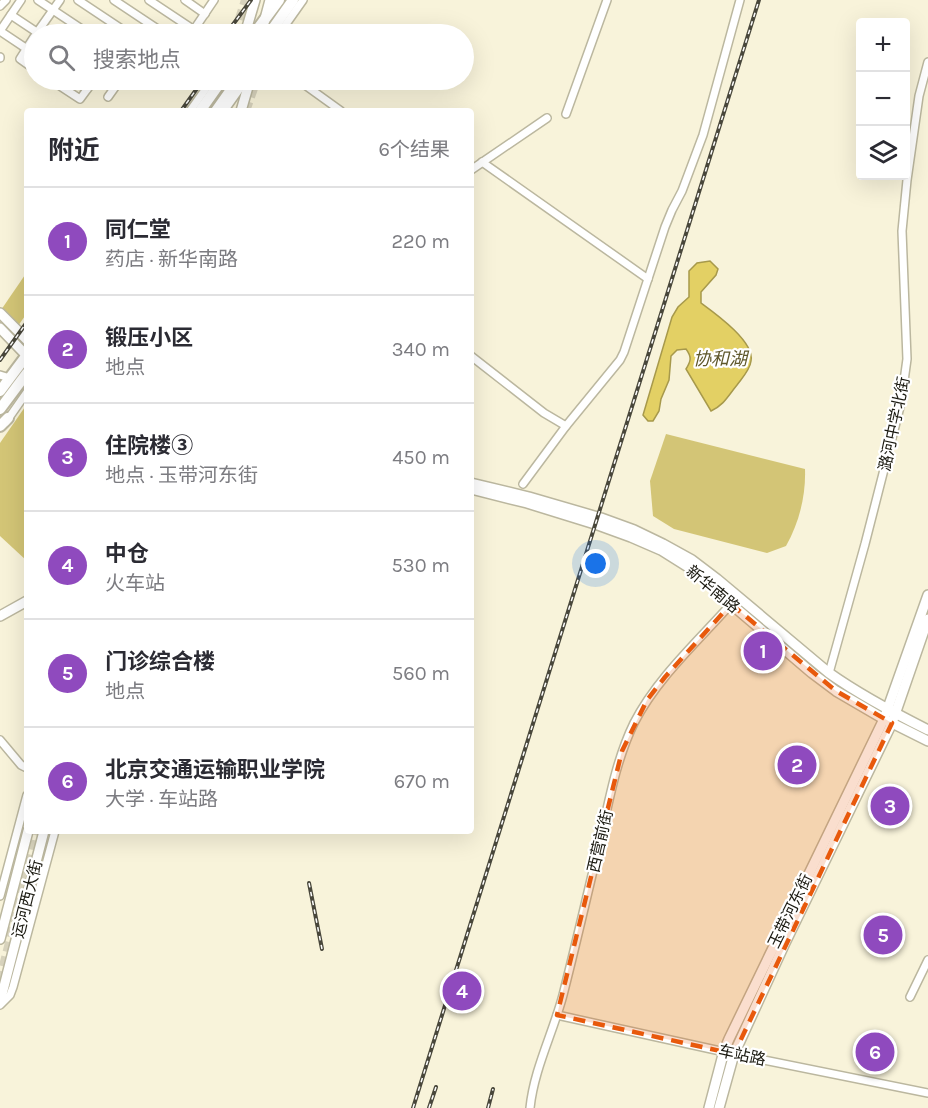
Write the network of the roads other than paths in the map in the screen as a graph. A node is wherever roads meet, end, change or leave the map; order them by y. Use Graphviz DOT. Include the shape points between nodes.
graph roads {
  1 [pos="6,0"];
  2 [pos="21,0"];
  3 [pos="38,0"];
  4 [pos="60,0"];
  5 [pos="78,0"];
  6 [pos="114,0"];
  7 [pos="149,0"];
  8 [pos="185,0"];
  9 [pos="214,0"];
  10 [pos="255,0"];
  11 [pos="270,0"];
  12 [pos="279,0"];
  13 [pos="292,0"];
  14 [pos="303,0"];
  15 [pos="607,0"];
  16 [pos="740,0"];
  17 [pos="0,6"];
  18 [pos="53,10"];
  19 [pos="205,14"];
  20 [pos="11,15"];
  21 [pos="265,20"];
  22 [pos="24,24"];
  23 [pos="44,24"];
  24 [pos="74,24"];
  25 [pos="114,24"];
  26 [pos="150,24"];
  27 [pos="182,24"];
  28 [pos="198,24"];
  29 [pos="248,24"];
  30 [pos="262,24"];
  31 [pos="264,24"];
  32 [pos="276,24"];
  33 [pos="286,24"];
  34 [pos="0,31"];
  35 [pos="24,47"];
  36 [pos="928,62"];
  37 [pos="66,90"];
  38 [pos="86,90"];
  39 [pos="113,90"];
  40 [pos="205,90"];
  41 [pos="215,90"];
  42 [pos="228,90"];
  43 [pos="230,90"];
  44 [pos="240,90"];
  45 [pos="246,90"];
  46 [pos="312,90"];
  47 [pos="226,96"];
  48 [pos="108,97"];
  49 [pos="192,108"];
  50 [pos="202,108"];
  51 [pos="218,108"];
  52 [pos="224,108"];
  53 [pos="225,108"];
  54 [pos="242,108"];
  55 [pos="337,108"];
  56 [pos="566,114"];
  57 [pos="547,118"];
  58 [pos="482,162"];
  59 [pos="474,168"];
  60 [pos="648,279"];
  61 [pos="0,313"];
  62 [pos="0,328"];
  63 [pos="24,337"];
  64 [pos="24,353"];
  65 [pos="474,358"];
  66 [pos="24,359"];
  67 [pos="5,376"];
  68 [pos="24,377"];
  69 [pos="0,391"];
  70 [pos="24,396"];
  71 [pos="0,409"];
  72 [pos="3,424"];
  73 [pos="566,426"];
  74 [pos="474,484"];
  75 [pos="523,484"];
  76 [pos="474,490"];
  77 [pos="928,595"];
  78 [pos="24,603"];
  79 [pos="731,604"];
  80 [pos="0,615"];
  81 [pos="928,619"];
  82 [pos="829,673"];
  83 [pos="890,717"];
  84 [pos="928,730"];
  85 [pos="0,740"];
  86 [pos="928,741"];
  87 [pos="24,766"];
  88 [pos="24,806"];
  89 [pos="27,834"];
  90 [pos="43,834"];
  91 [pos="54,834"];
  92 [pos="50,851"];
  93 [pos="29,890"];
  94 [pos="0,896"];
  95 [pos="0,939"];
  96 [pos="928,960"];
  97 [pos="910,997"];
  98 [pos="0,1004"];
  99 [pos="557,1015"];
  100 [pos="729,1052"];
  101 [pos="928,1094"];
  102 [pos="530,1108"];
  103 [pos="709,1108"];
  104 [pos="719,1108"];
  1 -- 17 [label="street"];
  2 -- 20 [label="street"];
  3 -- 18 [label="street"];
  4 -- 18 [label="street"];
  5 -- 25 [label="street"];
  6 -- 26 [label="street"];
  7 -- 27 [label="street"];
  8 -- 19 [label="street"];
  9 -- 19 [label="street"];
  10 -- 29 [label="main road"];
  11 -- 21 [label="main road"];
  12 -- 21 [label="highway"];
  13 -- 32 [label="highway"];
  14 -- 33 [label="street"];
  15 -- 56 [label="street"];
  16 -- 60 [label="street" via="703,135 665,226"];
  18 -- 23 [label="street"];
  18 -- 24 [label="street"];
  19 -- 28 [label="street"];
  20 -- 22 [label="street"];
  20 -- 34 [label="street"];
  21 -- 30 [label="highway"];
  21 -- 31 [label="main road"];
  34 -- 35 [label="street"];
  36 -- 82 [label="street, 潞河中学北街" via="919,96 902,231 907,359 901,403"];
  37 -- 38 [label="street" via="80,99"];
  39 -- 48 [label="street"];
  40 -- 49 [label="street"];
  41 -- 50 [label="highway"];
  42 -- 47 [label="main road"];
  43 -- 47 [label="highway"];
  44 -- 53 [label="street"];
  45 -- 54 [label="main road"];
  46 -- 55 [label="street"];
  47 -- 51 [label="highway"];
  47 -- 52 [label="main road"];
  57 -- 58 [label="street"];
  58 -- 59 [label="street"];
  58 -- 60 [label="street"];
  60 -- 73 [label="street" via="620,360"];
  61 -- 63 [label="main road"];
  62 -- 64 [label="main road"];
  65 -- 73 [label="street"];
  66 -- 67 [label="highway"];
  67 -- 69 [label="highway"];
  68 -- 71 [label="highway"];
  70 -- 72 [label="street"];
  73 -- 75 [label="street"];
  74 -- 82 [label="main road, 新华南路" via="601,518 663,544 709,573"];
  76 -- 79 [label="main road, 新华南路" via="527,503 661,550 712,585"];
  77 -- 83 [label="main road"];
  78 -- 80 [label="main road"];
  79 -- 83 [label="main road, 新华南路" via="836,691"];
  79 -- 99 [label="street, 西营前街" via="647,700 622,751"];
  81 -- 83 [label="main road"];
  82 -- 83 [label="main road, 新华南路"];
  83 -- 84 [label="main road, 新华南路"];
  83 -- 86 [label="main road, 新华南路"];
  83 -- 100 [label="main road, 玉带河东街" via="768,958"];
  85 -- 87 [label="street"];
  88 -- 94 [label="street"];
  89 -- 95 [label="main road, 运河西大街"];
  90 -- 93 [label="main road, 运河西大街"];
  91 -- 92 [label="street"];
  92 -- 93 [label="street"];
  92 -- 98 [label="street" via="13,987"];
  93 -- 98 [label="main road, 运河西大街"];
  96 -- 97 [label="street"];
  99 -- 100 [label="street, 车站路"];
  99 -- 102 [label="street, 西营前街"];
  100 -- 101 [label="street, 车站路"];
  100 -- 103 [label="main road, 玉带河东街"];
  100 -- 104 [label="main road, 玉带河东街"];
}
